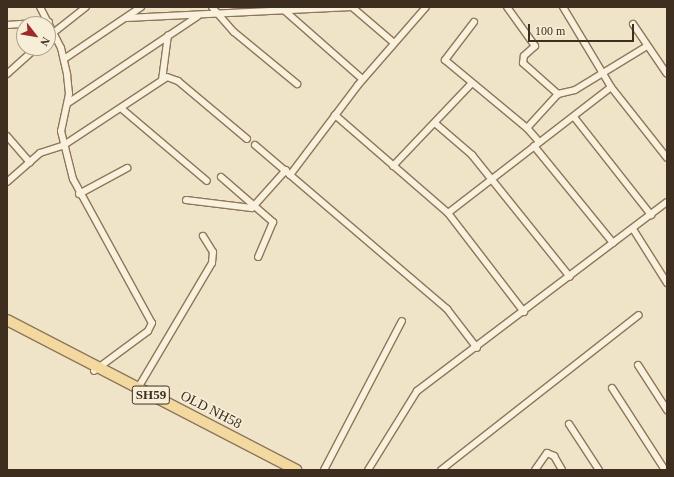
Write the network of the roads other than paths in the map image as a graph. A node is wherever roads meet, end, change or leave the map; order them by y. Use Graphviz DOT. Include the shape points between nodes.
graph roads {
  1 [pos="86,7"];
  2 [pos="141,7"];
  3 [pos="212,7"];
  4 [pos="352,7"];
  5 [pos="426,7"];
  6 [pos="507,7"];
  7 [pos="563,7"];
  8 [pos="331,8"];
  9 [pos="274,9"];
  10 [pos="285,11"];
  11 [pos="217,14"];
  12 [pos="198,16"];
  13 [pos="126,18"];
  14 [pos="474,22"];
  15 [pos="633,24"];
  16 [pos="56,30"];
  17 [pos="168,35"];
  18 [pos="56,37"];
  19 [pos="394,44"];
  20 [pos="647,46"];
  21 [pos="27,56"];
  22 [pos="64,59"];
  23 [pos="7,74"];
  24 [pos="603,74"];
  25 [pos="667,74"];
  26 [pos="362,79"];
  27 [pos="162,80"];
  28 [pos="297,84"];
  29 [pos="471,84"];
  30 [pos="611,87"];
  31 [pos="558,94"];
  32 [pos="68,103"];
  33 [pos="122,109"];
  34 [pos="334,115"];
  35 [pos="574,117"];
  36 [pos="436,124"];
  37 [pos="527,128"];
  38 [pos="7,136"];
  39 [pos="247,139"];
  40 [pos="537,144"];
  41 [pos="64,145"];
  42 [pos="255,145"];
  43 [pos="667,158"];
  44 [pos="30,162"];
  45 [pos="393,166"];
  46 [pos="127,168"];
  47 [pos="288,173"];
  48 [pos="221,177"];
  49 [pos="493,179"];
  50 [pos="207,181"];
  51 [pos="7,182"];
  52 [pos="79,194"];
  53 [pos="186,200"];
  54 [pos="667,202"];
  55 [pos="255,206"];
  56 [pos="448,213"];
  57 [pos="651,215"];
  58 [pos="633,229"];
  59 [pos="203,236"];
  60 [pos="613,244"];
  61 [pos="258,257"];
  62 [pos="570,277"];
  63 [pos="667,283"];
  64 [pos="524,312"];
  65 [pos="639,315"];
  66 [pos="7,320"];
  67 [pos="402,320"];
  68 [pos="7,326"];
  69 [pos="477,348"];
  70 [pos="638,365"];
  71 [pos="96,369"];
  72 [pos="138,388"];
  73 [pos="612,388"];
  74 [pos="667,410"];
  75 [pos="569,424"];
  76 [pos="284,470"];
  77 [pos="296,470"];
  78 [pos="324,470"];
  79 [pos="368,470"];
  80 [pos="441,470"];
  81 [pos="535,470"];
  82 [pos="562,470"];
  83 [pos="599,470"];
  84 [pos="665,470"];
  1 -- 16 [label="street"];
  2 -- 13 [label="street"];
  3 -- 11 [label="street"];
  4 -- 8 [label="street"];
  4 -- 19 [label="street"];
  5 -- 19 [label="street"];
  6 -- 31 [label="street" via="535,46 523,58 523,63"];
  7 -- 24 [label="street"];
  8 -- 10 [label="street"];
  9 -- 10 [label="street"];
  9 -- 11 [label="street"];
  10 -- 26 [label="street"];
  11 -- 12 [label="street"];
  11 -- 28 [label="street"];
  12 -- 13 [label="street"];
  12 -- 17 [label="street"];
  13 -- 22 [label="street"];
  14 -- 29 [label="street" via="444,58"];
  15 -- 20 [label="street"];
  17 -- 27 [label="street"];
  17 -- 32 [label="street"];
  18 -- 22 [label="street"];
  19 -- 26 [label="street"];
  20 -- 24 [label="street"];
  20 -- 25 [label="street"];
  21 -- 23 [label="street"];
  22 -- 32 [label="street" via="69,84"];
  24 -- 30 [label="street"];
  24 -- 31 [label="street"];
  26 -- 34 [label="street"];
  27 -- 33 [label="street"];
  27 -- 39 [label="street" via="170,76 178,80"];
  29 -- 36 [label="street"];
  29 -- 37 [label="street"];
  30 -- 35 [label="street"];
  30 -- 43 [label="street"];
  31 -- 37 [label="street"];
  32 -- 41 [label="street" via="61,131"];
  33 -- 41 [label="street"];
  33 -- 50 [label="street"];
  34 -- 45 [label="street"];
  34 -- 47 [label="street"];
  35 -- 40 [label="street"];
  35 -- 57 [label="street"];
  36 -- 45 [label="street"];
  36 -- 49 [label="street" via="472,155"];
  37 -- 40 [label="street"];
  38 -- 44 [label="street"];
  40 -- 49 [label="street"];
  40 -- 60 [label="street"];
  41 -- 44 [label="street" via="40,153"];
  41 -- 52 [label="street"];
  42 -- 47 [label="street"];
  44 -- 51 [label="street"];
  45 -- 56 [label="street"];
  46 -- 52 [label="street"];
  47 -- 55 [label="street"];
  47 -- 69 [label="street" via="447,309"];
  48 -- 55 [label="street"];
  49 -- 56 [label="street"];
  49 -- 62 [label="street"];
  52 -- 71 [label="street" via="152,323 148,331"];
  53 -- 55 [label="street" via="240,209"];
  54 -- 57 [label="street"];
  55 -- 61 [label="street" via="274,225"];
  56 -- 64 [label="street"];
  57 -- 58 [label="street"];
  58 -- 60 [label="street"];
  58 -- 63 [label="street"];
  59 -- 72 [label="street" via="213,252 212,263"];
  60 -- 62 [label="street"];
  62 -- 64 [label="street"];
  64 -- 69 [label="street"];
  65 -- 80 [label="street"];
  66 -- 71 [label="main road, OLD NH58 / SH59"];
  67 -- 78 [label="street"];
  68 -- 71 [label="main road, OLD NH58 / SH59"];
  69 -- 79 [label="street" via="410,398"];
  70 -- 74 [label="street"];
  71 -- 72 [label="main road, OLD NH58 / SH59"];
  71 -- 76 [label="main road, OLD NH58 / SH59"];
  72 -- 77 [label="main road, OLD NH58 / SH59"];
  73 -- 84 [label="street"];
  75 -- 83 [label="street"];
  81 -- 82 [label="street" via="548,453 554,456"];
}
